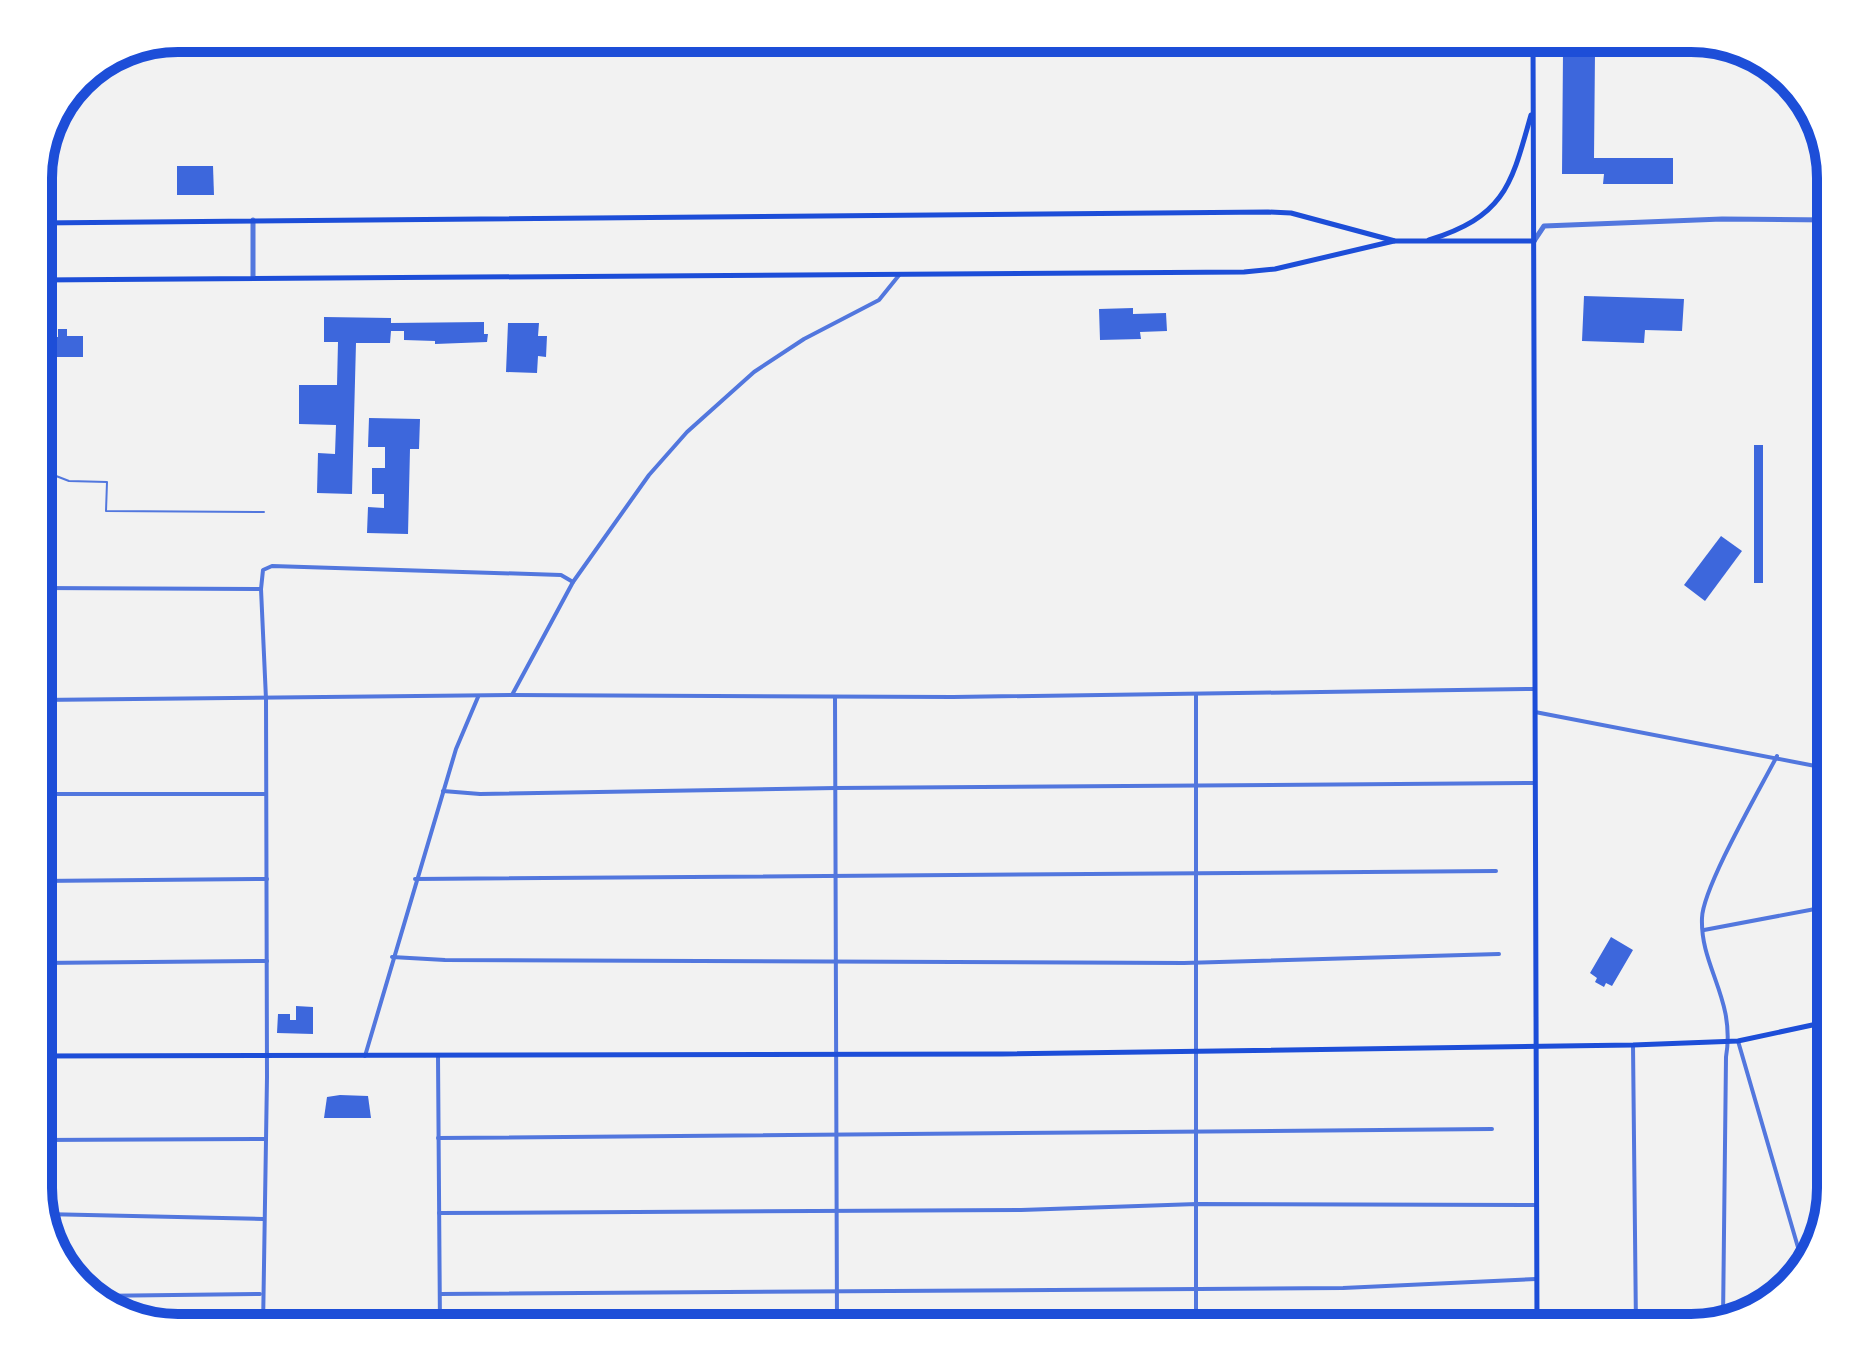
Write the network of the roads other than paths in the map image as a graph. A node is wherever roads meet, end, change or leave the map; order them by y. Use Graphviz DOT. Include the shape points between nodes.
graph roads {
  1 [pos="1533,52"];
  2 [pos="1534,107"];
  3 [pos="253,220"];
  4 [pos="1817,220"];
  5 [pos="52,223"];
  6 [pos="1395,241"];
  7 [pos="1534,241"];
  8 [pos="1424,242"];
  9 [pos="901,274"];
  10 [pos="253,278"];
  11 [pos="52,280"];
  12 [pos="52,474"];
  13 [pos="264,512"];
  14 [pos="573,582"];
  15 [pos="52,588"];
  16 [pos="261,589"];
  17 [pos="1533,689"];
  18 [pos="1196,694"];
  19 [pos="512,695"];
  20 [pos="478,697"];
  21 [pos="835,697"];
  22 [pos="266,699"];
  23 [pos="52,700"];
  24 [pos="1533,712"];
  25 [pos="1777,756"];
  26 [pos="1817,766"];
  27 [pos="1534,783"];
  28 [pos="1196,786"];
  29 [pos="836,788"];
  30 [pos="443,791"];
  31 [pos="52,794"];
  32 [pos="266,794"];
  33 [pos="1496,871"];
  34 [pos="1197,875"];
  35 [pos="836,878"];
  36 [pos="267,879"];
  37 [pos="415,879"];
  38 [pos="52,881"];
  39 [pos="1817,909"];
  40 [pos="1704,930"];
  41 [pos="1499,954"];
  42 [pos="392,957"];
  43 [pos="836,960"];
  44 [pos="267,961"];
  45 [pos="52,963"];
  46 [pos="1197,963"];
  47 [pos="1817,1024"];
  48 [pos="1728,1041"];
  49 [pos="1738,1041"];
  50 [pos="1535,1044"];
  51 [pos="1633,1045"];
  52 [pos="1197,1050"];
  53 [pos="836,1054"];
  54 [pos="52,1056"];
  55 [pos="267,1056"];
  56 [pos="365,1056"];
  57 [pos="438,1056"];
  58 [pos="1492,1129"];
  59 [pos="1197,1130"];
  60 [pos="836,1135"];
  61 [pos="438,1138"];
  62 [pos="266,1139"];
  63 [pos="52,1140"];
  64 [pos="1197,1204"];
  65 [pos="1535,1205"];
  66 [pos="836,1209"];
  67 [pos="439,1213"];
  68 [pos="55,1214"];
  69 [pos="263,1219"];
  70 [pos="1799,1252"];
  71 [pos="1536,1279"];
  72 [pos="1196,1287"];
  73 [pos="837,1290"];
  74 [pos="261,1294"];
  75 [pos="440,1294"];
  76 [pos="113,1296"];
  77 [pos="1723,1310"];
  78 [pos="262,1314"];
  79 [pos="440,1314"];
  80 [pos="837,1314"];
  81 [pos="1196,1314"];
  82 [pos="1537,1314"];
  83 [pos="1636,1314"];
  1 -- 2 [label="main road"];
  2 -- 7 [label="main road"];
  2 -- 8 [label="main road" via="1503,196 1470,223"];
  3 -- 5 [label="main road"];
  3 -- 6 [label="main road" via="1268,212 1291,213"];
  3 -- 10 [label="street"];
  4 -- 7 [label="street" via="1544,226"];
  6 -- 8 [label="main road"];
  6 -- 9 [label="main road" via="1244,272"];
  7 -- 8 [label="main road"];
  7 -- 17 [label="main road"];
  9 -- 10 [label="main road"];
  9 -- 14 [label="street" via="879,300 804,339 716,403 649,475"];
  10 -- 11 [label="main road"];
  12 -- 13 [label="lane" via="69,481 107,482 106,511"];
  14 -- 16 [label="street" via="561,575 272,566 263,570"];
  14 -- 19 [label="street"];
  15 -- 16 [label="street"];
  16 -- 22 [label="street"];
  17 -- 18 [label="street"];
  17 -- 24 [label="main road"];
  18 -- 21 [label="street"];
  18 -- 28 [label="street"];
  19 -- 20 [label="street"];
  19 -- 21 [label="street"];
  20 -- 22 [label="street"];
  20 -- 30 [label="street"];
  21 -- 29 [label="street"];
  22 -- 23 [label="street"];
  22 -- 32 [label="street"];
  24 -- 25 [label="street"];
  24 -- 27 [label="main road"];
  25 -- 26 [label="street"];
  25 -- 40 [label="street" via="1712,886"];
  27 -- 28 [label="street"];
  27 -- 50 [label="main road"];
  28 -- 29 [label="street"];
  28 -- 34 [label="street"];
  29 -- 30 [label="street"];
  29 -- 35 [label="street"];
  30 -- 37 [label="street"];
  31 -- 32 [label="street"];
  32 -- 36 [label="street"];
  33 -- 34 [label="street"];
  34 -- 35 [label="street"];
  34 -- 46 [label="street"];
  35 -- 37 [label="street"];
  35 -- 43 [label="street"];
  36 -- 38 [label="street"];
  36 -- 44 [label="street"];
  37 -- 42 [label="street"];
  39 -- 40 [label="street"];
  40 -- 48 [label="street" via="1728,1016"];
  41 -- 46 [label="street"];
  42 -- 43 [label="street"];
  42 -- 56 [label="street"];
  43 -- 46 [label="street"];
  43 -- 53 [label="street"];
  44 -- 45 [label="street"];
  44 -- 55 [label="street"];
  46 -- 52 [label="street"];
  47 -- 49 [label="main road"];
  48 -- 49 [label="main road"];
  48 -- 51 [label="main road"];
  48 -- 77 [label="street"];
  49 -- 70 [label="street"];
  50 -- 51 [label="main road"];
  50 -- 52 [label="main road"];
  50 -- 65 [label="main road"];
  51 -- 83 [label="street"];
  52 -- 53 [label="main road"];
  52 -- 59 [label="street"];
  53 -- 57 [label="main road"];
  53 -- 60 [label="street"];
  54 -- 55 [label="main road"];
  55 -- 56 [label="main road"];
  55 -- 62 [label="street"];
  56 -- 57 [label="main road"];
  57 -- 61 [label="street"];
  58 -- 59 [label="street"];
  59 -- 60 [label="street"];
  59 -- 64 [label="street"];
  60 -- 61 [label="street"];
  60 -- 66 [label="street"];
  61 -- 67 [label="street"];
  62 -- 63 [label="street"];
  62 -- 69 [label="street"];
  64 -- 65 [label="street"];
  64 -- 66 [label="street"];
  64 -- 72 [label="street"];
  65 -- 71 [label="main road"];
  66 -- 67 [label="street"];
  66 -- 73 [label="street"];
  67 -- 75 [label="street"];
  68 -- 69 [label="street"];
  69 -- 74 [label="street"];
  71 -- 72 [label="street" via="1343,1288"];
  71 -- 82 [label="main road"];
  72 -- 73 [label="street"];
  72 -- 81 [label="street"];
  73 -- 75 [label="street"];
  73 -- 80 [label="street"];
  74 -- 76 [label="street"];
  74 -- 78 [label="street"];
  75 -- 79 [label="street"];
}
